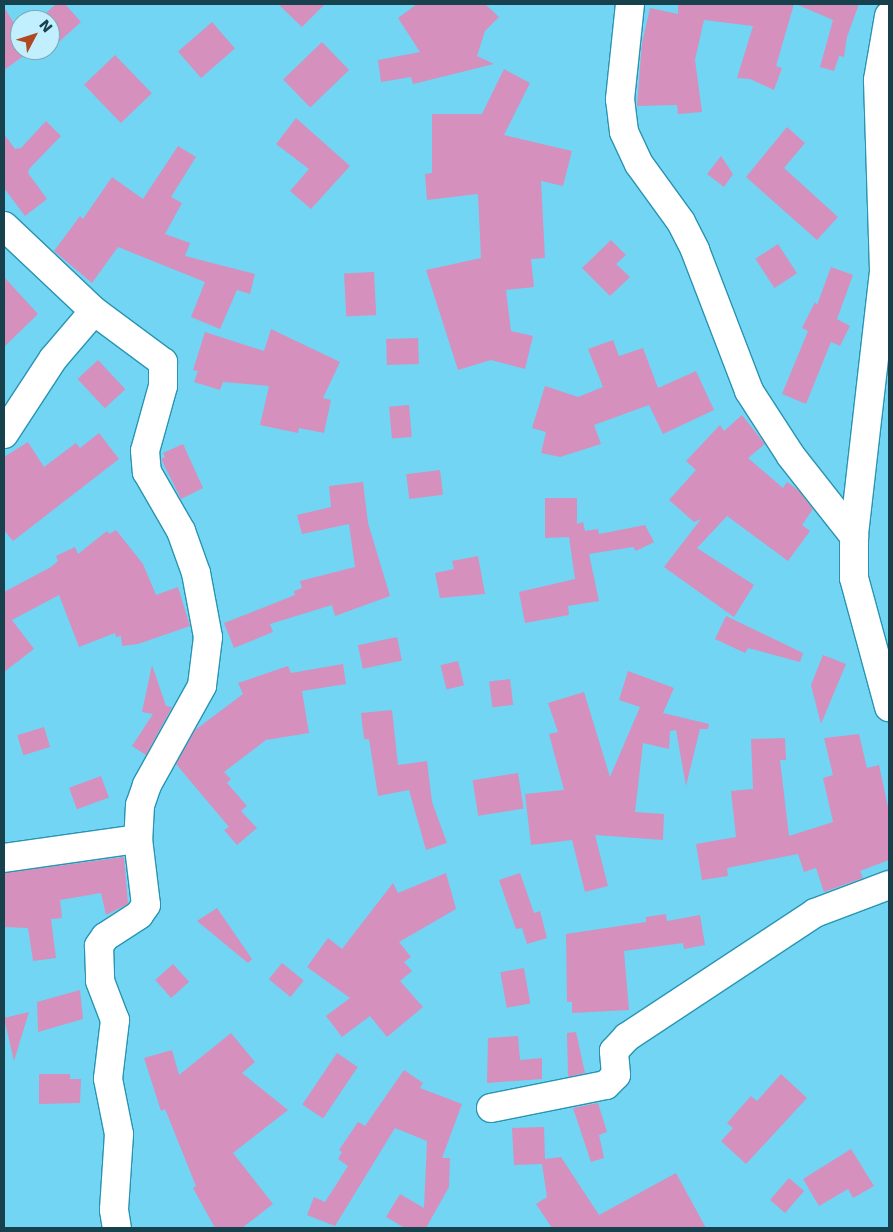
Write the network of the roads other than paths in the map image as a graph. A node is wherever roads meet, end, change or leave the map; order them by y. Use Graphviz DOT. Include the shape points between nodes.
graph roads {
  1 [pos="630,4"];
  2 [pos="889,16"];
  3 [pos="4,226"];
  4 [pos="887,238"];
  5 [pos="94,311"];
  6 [pos="4,434"];
  7 [pos="854,536"];
  8 [pos="889,707"];
  9 [pos="138,838"];
  10 [pos="4,858"];
  11 [pos="889,886"];
  12 [pos="492,1108"];
  13 [pos="117,1228"];
  1 -- 7 [label="street" via="620,99 624,132 639,164 681,222 695,250 749,391 791,456"];
  2 -- 4 [label="street" via="878,80"];
  3 -- 5 [label="street"];
  4 -- 7 [label="street"];
  5 -- 6 [label="street" via="53,359"];
  5 -- 9 [label="street" via="163,362 163,386 145,451 147,472 181,531 196,573 208,637 202,686 147,785 140,805"];
  7 -- 8 [label="street" via="854,578"];
  9 -- 10 [label="street"];
  9 -- 13 [label="street" via="146,905 139,915 105,937 98,958 100,981 114,1020 108,1079 119,1134 114,1210"];
  11 -- 12 [label="street" via="815,913 628,1037 614,1051 616,1076 606,1085"];
}
